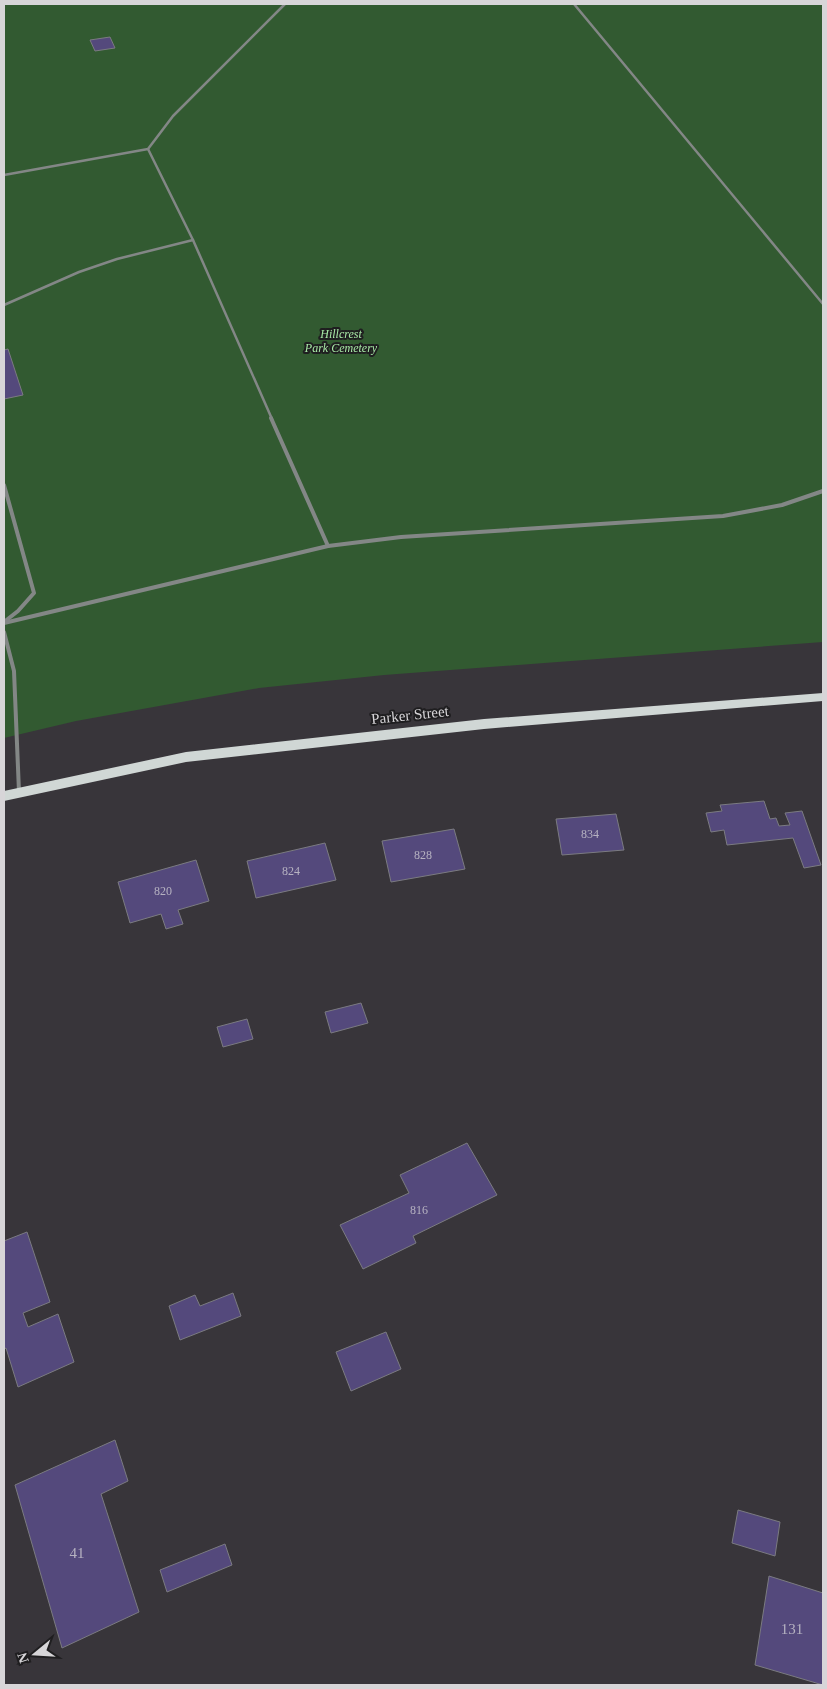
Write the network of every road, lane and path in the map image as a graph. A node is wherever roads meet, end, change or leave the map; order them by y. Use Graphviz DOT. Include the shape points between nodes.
graph roads {
  1 [pos="285,4"];
  2 [pos="574,4"];
  3 [pos="148,149"];
  4 [pos="4,175"];
  5 [pos="192,240"];
  6 [pos="823,304"];
  7 [pos="4,305"];
  8 [pos="4,485"];
  9 [pos="823,491"];
  10 [pos="328,546"];
  11 [pos="4,622"];
  12 [pos="4,632"];
  13 [pos="823,697"];
  14 [pos="19,792"];
  15 [pos="4,796"];
  1 -- 3 [label="lane" via="173,116"];
  2 -- 6 [label="lane"];
  3 -- 4 [label="lane"];
  3 -- 5 [label="lane"];
  5 -- 7 [label="lane" via="117,258"];
  5 -- 10 [label="lane"];
  8 -- 11 [label="lane" via="34,593"];
  9 -- 10 [label="lane" via="782,506 723,516 392,538"];
  10 -- 11 [label="lane"];
  12 -- 14 [label="lane" via="14,671"];
  13 -- 14 [label="main road, Parker Street" via="484,724 291,744 186,757"];
  14 -- 15 [label="main road, Parker Street"];
}
